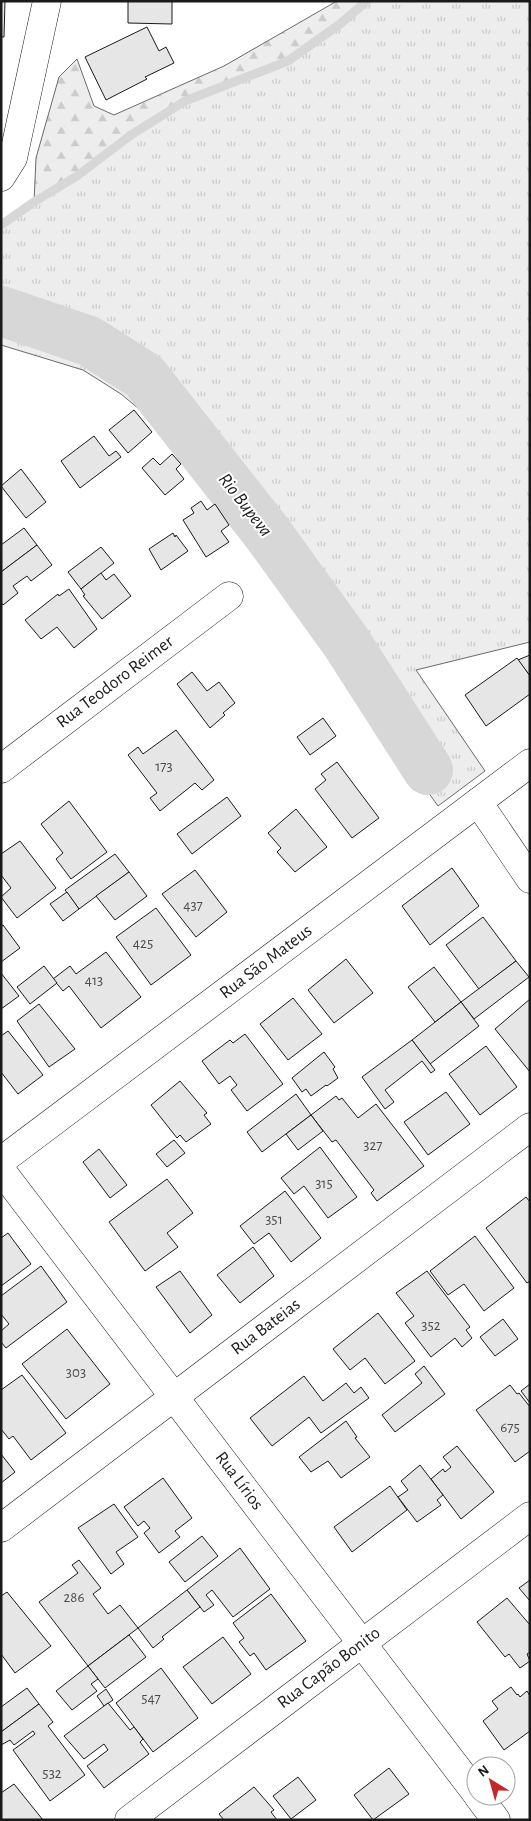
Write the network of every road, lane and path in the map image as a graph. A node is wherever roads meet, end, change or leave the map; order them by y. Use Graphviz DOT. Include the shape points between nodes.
graph roads {
  1 [pos="47,1"];
  2 [pos="1,177"];
  3 [pos="229,596"];
  4 [pos="530,763"];
  5 [pos="1,769"];
  6 [pos="478,802"];
  7 [pos="530,879"];
  8 [pos="530,1127"];
  9 [pos="1,1160"];
  10 [pos="1,1170"];
  11 [pos="174,1397"];
  12 [pos="530,1516"];
  13 [pos="1,1528"];
  14 [pos="362,1643"];
  15 [pos="466,1780"];
  16 [pos="486,1806"];
  17 [pos="129,1820"];
  18 [pos="496,1820"];
  1 -- 2 [label="street" via="13,158"];
  3 -- 5 [label="street, Rua Teodoro Reimer"];
  4 -- 6 [label="street, Rua São Mateus"];
  6 -- 7 [label="street"];
  6 -- 9 [label="street, Rua São Mateus"];
  8 -- 11 [label="street, Rua Bateias"];
  10 -- 11 [label="street, Rua Lírios"];
  11 -- 13 [label="street, Rua Bateias"];
  11 -- 14 [label="street, Rua Lírios"];
  12 -- 14 [label="street, Rua Capão Bonito"];
  14 -- 15 [label="street, Rua Lírios"];
  14 -- 17 [label="street, Rua Capão Bonito"];
  16 -- 18 [label="street"];
}
